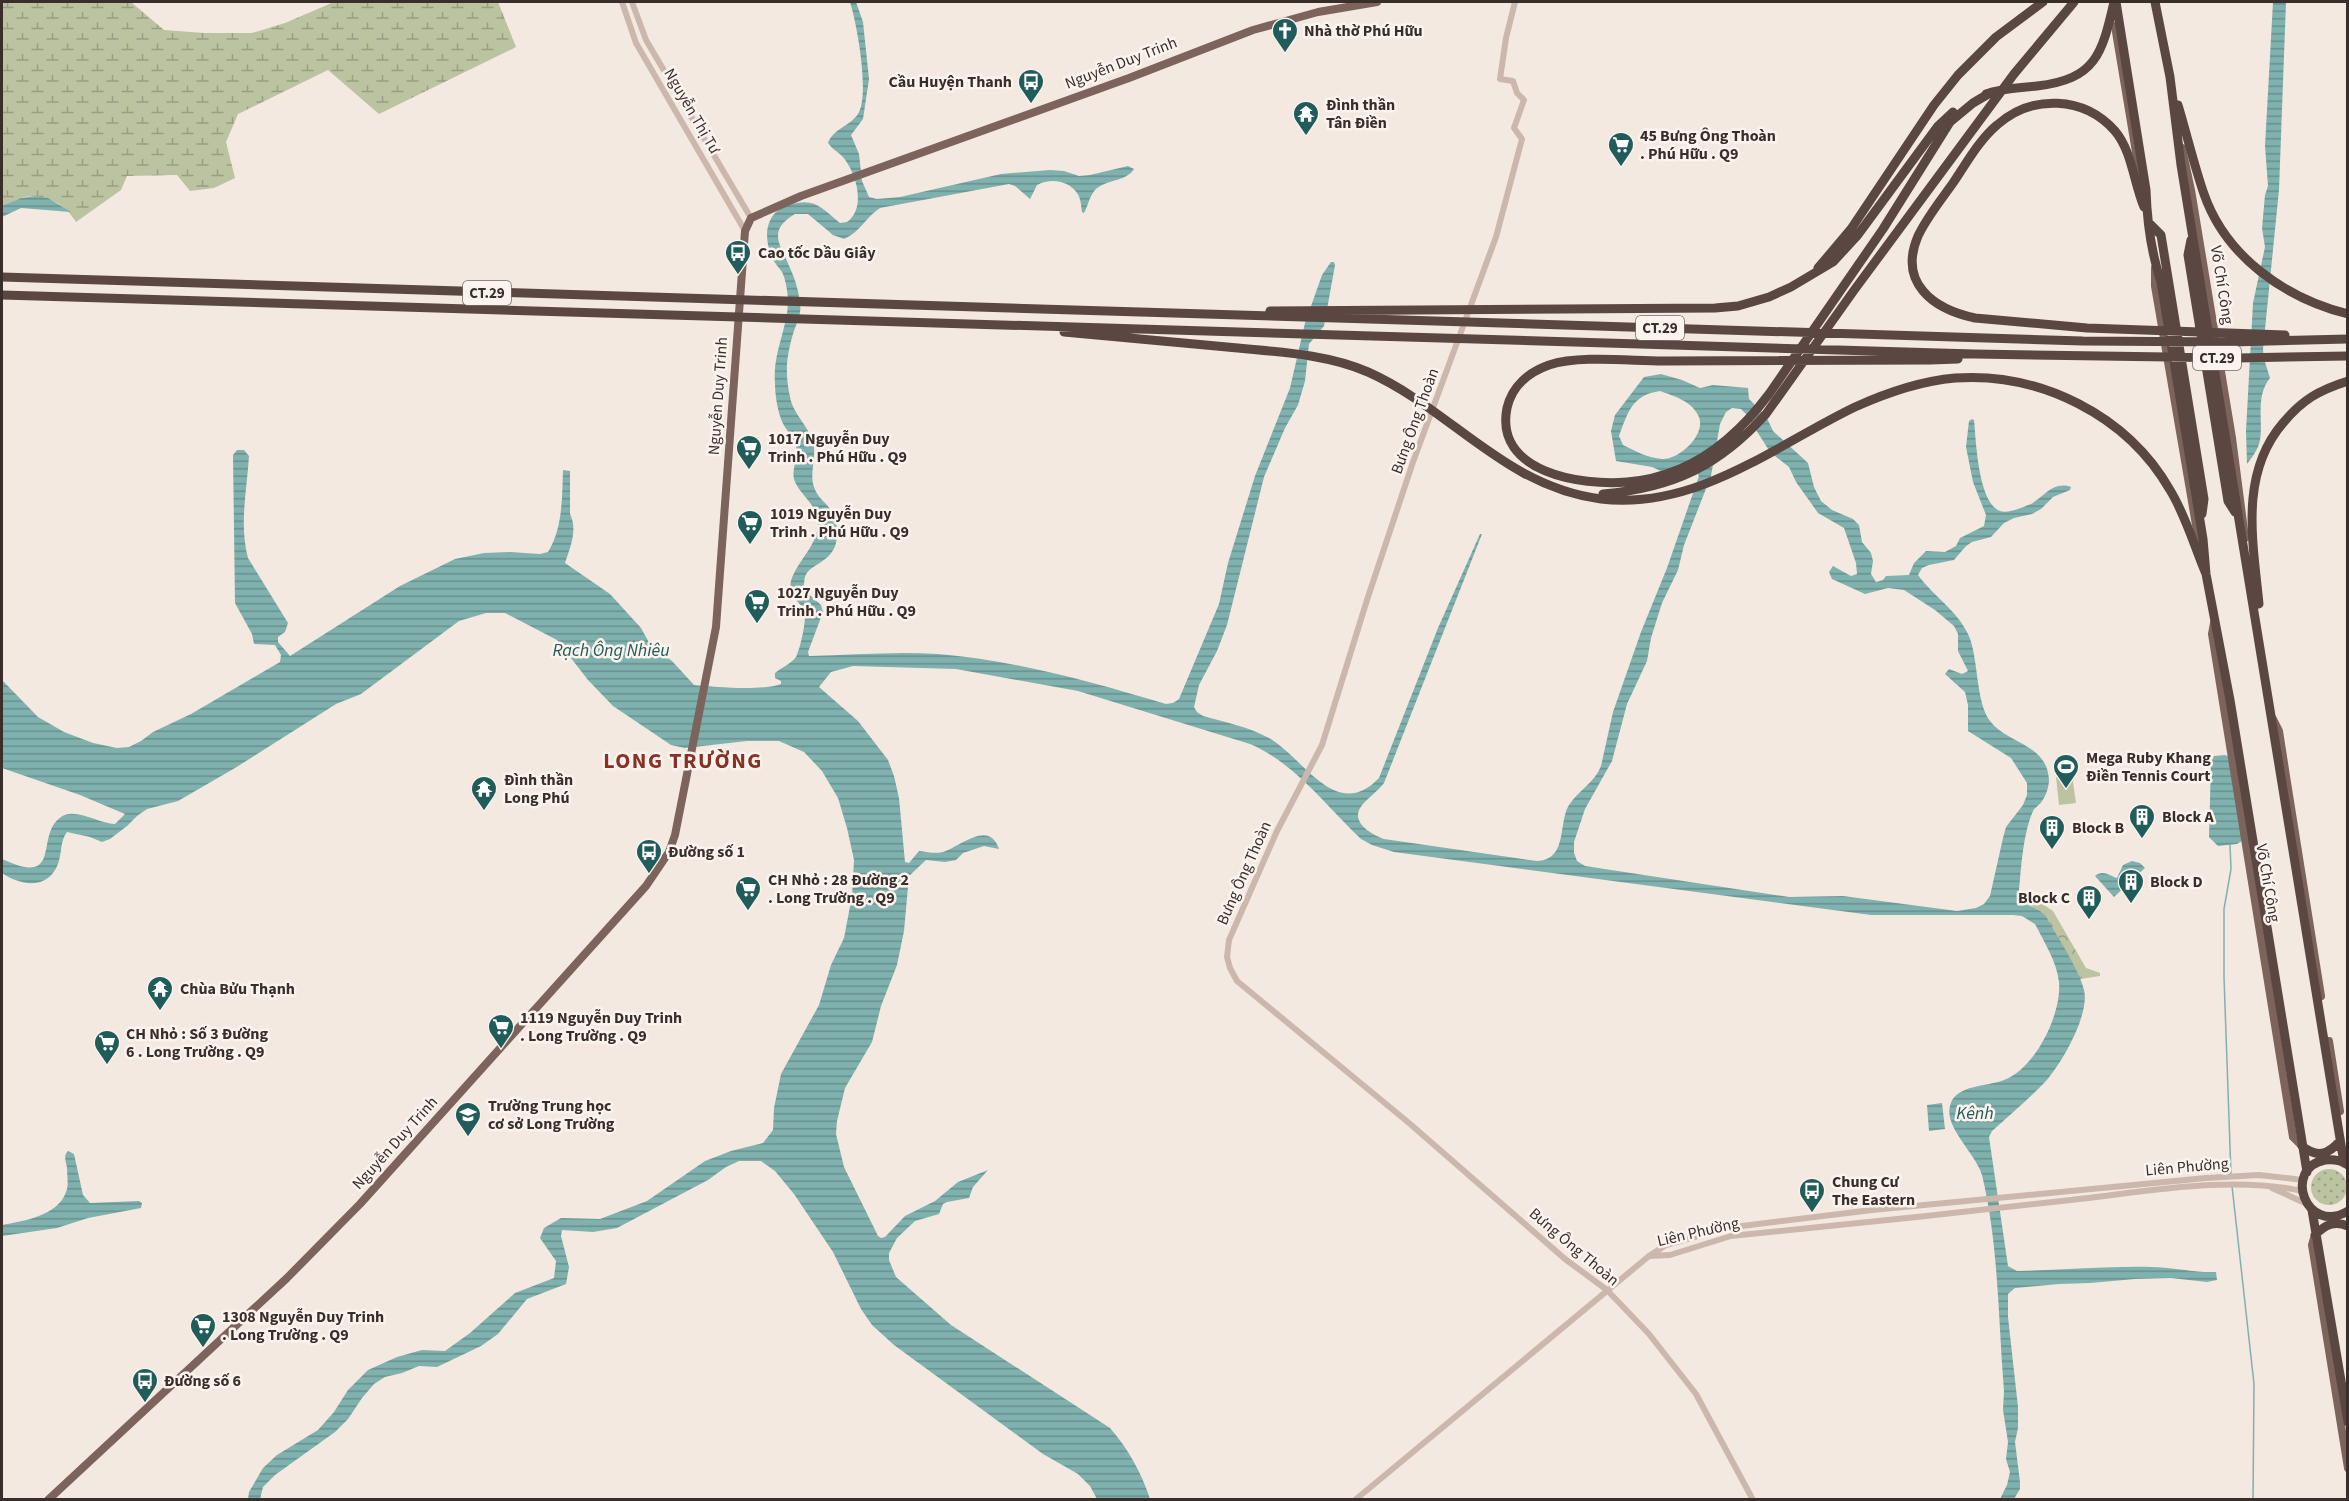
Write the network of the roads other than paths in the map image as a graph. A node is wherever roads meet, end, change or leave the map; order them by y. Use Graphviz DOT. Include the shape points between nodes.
graph roads {
  1 [pos="622,2"];
  2 [pos="632,2"];
  3 [pos="1377,2"];
  4 [pos="1515,2"];
  5 [pos="2043,2"];
  6 [pos="2074,2"];
  7 [pos="2115,2"];
  8 [pos="2156,2"];
  9 [pos="2170,77"];
  10 [pos="1990,93"];
  11 [pos="2178,139"];
  12 [pos="751,218"];
  13 [pos="2148,218"];
  14 [pos="745,231"];
  15 [pos="2155,264"];
  16 [pos="1816,271"];
  17 [pos="2,277"];
  18 [pos="2,295"];
  19 [pos="973,308"];
  20 [pos="2348,314"];
  21 [pos="972,324"];
  22 [pos="2348,339"];
  23 [pos="2348,356"];
  24 [pos="2086,357"];
  25 [pos="2348,381"];
  26 [pos="1763,410"];
  27 [pos="1750,425"];
  28 [pos="1571,492"];
  29 [pos="2200,523"];
  30 [pos="2244,544"];
  31 [pos="2205,574"];
  32 [pos="2269,704"];
  33 [pos="2340,1141"];
  34 [pos="2302,1146"];
  35 [pos="2345,1161"];
  36 [pos="2305,1172"];
  37 [pos="2260,1184"];
  38 [pos="2302,1191"];
  39 [pos="2311,1211"];
  40 [pos="2348,1211"];
  41 [pos="2348,1216"];
  42 [pos="2348,1226"];
  43 [pos="2315,1235"];
  44 [pos="1649,1256"];
  45 [pos="1607,1290"];
  46 [pos="2348,1422"];
  47 [pos="2348,1468"];
  48 [pos="48,1500"];
  49 [pos="1356,1500"];
  50 [pos="1753,1500"];
  1 -- 14 [label="street, Nguyễn Thị Tư" via="636,43"];
  2 -- 12 [label="street, Nguyễn Thị Tư" via="646,39"];
  3 -- 12 [label="main road, Nguyễn Duy Trinh" via="1318,12 1253,30"];
  4 -- 45 [label="street, Bưng Ông Thoàn" via="1500,79 1513,81 1524,100 1514,128 1522,139 1501,218 1413,462 1317,758 1273,840 1228,940 1227,957 1237,981 1565,1259"];
  5 -- 16 [label="highway" via="1996,37 1958,75 1851,229"];
  6 -- 26 [label="highway" via="2014,74"];
  7 -- 10 [label="highway" via="2101,51 2082,72 2056,83"];
  7 -- 13 [label="highway, Võ Chí Công"];
  8 -- 9 [label="highway, Võ Chí Công"];
  9 -- 11 [label="highway, Võ Chí Công"];
  9 -- 20 [label="highway" via="2204,196 2235,247 2276,284 2314,304"];
  10 -- 16 [label="highway" via="1971,100 1938,126 1857,236 1838,257"];
  10 -- 26 [label="highway" via="1950,122"];
  11 -- 30 [label="highway, Võ Chí Công"];
  11 -- 30 [label="main road, Võ Chí Công" via="2191,190 2232,438 2245,526"];
  12 -- 14 [label="main road, Nguyễn Duy Trinh"];
  13 -- 15 [label="highway, Võ Chí Công"];
  13 -- 22 [label="highway" via="2125,146 2116,132 2087,110 2057,102 2037,104 2008,116 1982,142 1927,219 1914,248 1913,270 1932,302 1975,318 2097,328"];
  13 -- 29 [label="highway, Võ Chí Công" via="2161,235 2178,331 2204,499"];
  14 -- 48 [label="main road, Nguyễn Duy Trinh" via="716,627 672,847 646,886 360,1204 287,1278"];
  15 -- 29 [label="highway, Võ Chí Công"];
  15 -- 31 [label="main road, Võ Chí Công" via="2155,286"];
  16 -- 19 [label="highway" via="1784,290 1738,306 1715,308"];
  17 -- 19 [label="highway, CT.29"];
  18 -- 21 [label="highway, CT.29"];
  19 -- 22 [label="highway, CT.29" via="2083,341"];
  21 -- 24 [label="highway, CT.29"];
  21 -- 28 [label="highway" via="1293,354 1347,364 1395,386 1490,454 1530,477"];
  23 -- 24 [label="highway, CT.29"];
  24 -- 27 [label="highway" via="1562,362 1536,370 1516,387 1508,408 1508,430 1515,449 1542,470 1582,481 1626,482 1662,475 1692,463"];
  25 -- 32 [label="highway" via="2308,397 2292,412 2263,452 2255,478 2252,534"];
  26 -- 27 [label="highway"];
  27 -- 28 [label="highway" via="1714,460 1682,478 1629,492"];
  28 -- 31 [label="highway" via="1610,499 1658,498 1712,482 1877,398 1930,382 1981,378 2012,381 2059,394 2090,410 2139,447 2171,490"];
  29 -- 31 [label="highway, Võ Chí Công"];
  30 -- 32 [label="highway, Võ Chí Công"];
  31 -- 34 [label="highway, Võ Chí Công" via="2230,700"];
  32 -- 33 [label="highway, Võ Chí Công"];
  33 -- 34 [label="highway" via="2322,1154"];
  33 -- 35 [label="highway, Võ Chí Công"];
  34 -- 36 [label="highway, Võ Chí Công"];
  35 -- 36 [label="highway" via="2322,1156"];
  36 -- 38 [label="highway, Võ Chí Công"];
  36 -- 44 [label="street, Liên Phường" via="1872,1210 1726,1228 1666,1245"];
  37 -- 38 [label="street, Liên Phường"];
  37 -- 39 [label="street"];
  37 -- 44 [label="street, Liên Phường" via="1731,1236 1670,1255"];
  38 -- 39 [label="highway"];
  39 -- 40 [label="highway" via="2328,1216"];
  39 -- 41 [label="highway" via="2333,1220"];
  39 -- 43 [label="highway"];
  42 -- 43 [label="highway" via="2333,1223"];
  43 -- 46 [label="highway"];
  43 -- 47 [label="main road" via="2312,1245"];
  44 -- 45 [label="street"];
  45 -- 49 [label="street"];
  45 -- 50 [label="street, Bưng Ông Thoàn" via="1696,1394"];
}
